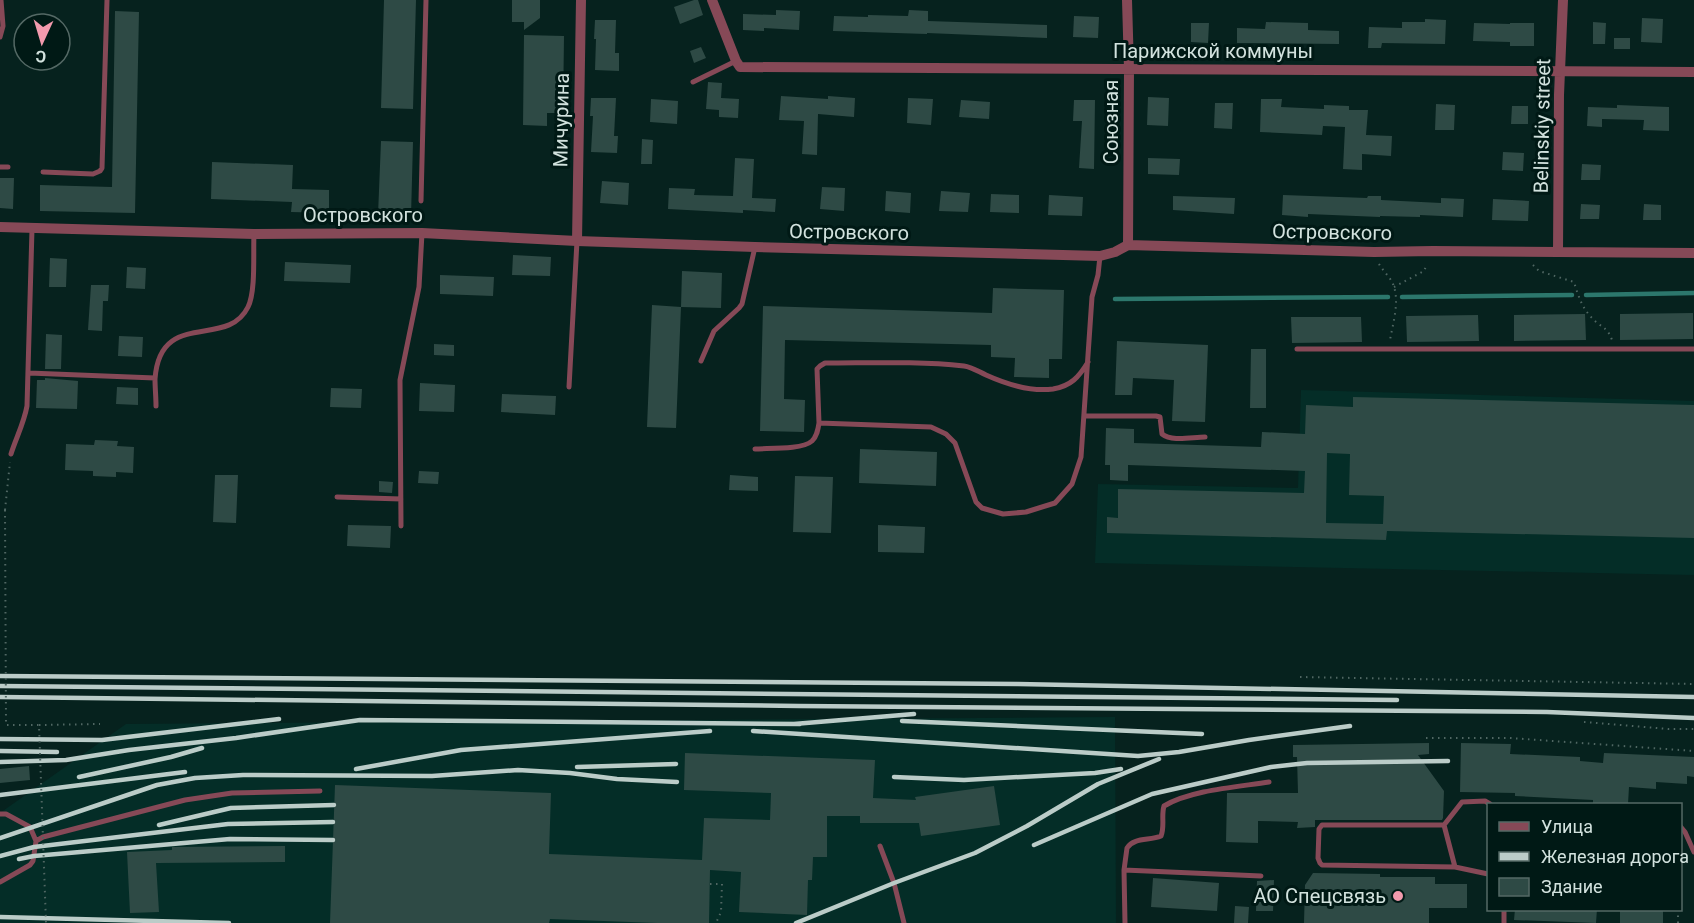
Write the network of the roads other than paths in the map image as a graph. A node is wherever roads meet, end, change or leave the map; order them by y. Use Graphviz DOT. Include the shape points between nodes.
graph roads {
  1 [pos="1,0"];
  2 [pos="107,0"];
  3 [pos="426,0"];
  4 [pos="582,0"];
  5 [pos="712,0"];
  6 [pos="1127,0"];
  7 [pos="1563,0"];
  8 [pos="0,37"];
  9 [pos="736,61"];
  10 [pos="1129,69"];
  11 [pos="1560,70"];
  12 [pos="1694,72"];
  13 [pos="693,82"];
  14 [pos="0,167"];
  15 [pos="8,167"];
  16 [pos="43,172"];
  17 [pos="421,201"];
  18 [pos="0,226"];
  19 [pos="32,227"];
  20 [pos="422,233"];
  21 [pos="254,234"];
  22 [pos="577,241"];
  23 [pos="1128,245"];
  24 [pos="755,248"];
  25 [pos="1558,252"];
  26 [pos="1694,253"];
  27 [pos="1100,256"];
  28 [pos="1297,349"];
  29 [pos="1694,349"];
  30 [pos="701,361"];
  31 [pos="1088,362"];
  32 [pos="29,373"];
  33 [pos="155,378"];
  34 [pos="569,387"];
  35 [pos="156,406"];
  36 [pos="1084,416"];
  37 [pos="819,423"];
  38 [pos="1205,437"];
  39 [pos="755,449"];
  40 [pos="11,454"];
  41 [pos="337,497"];
  42 [pos="401,499"];
  43 [pos="400,526"];
  44 [pos="1269,782"];
  45 [pos="320,791"];
  46 [pos="1488,803"];
  47 [pos="0,814"];
  48 [pos="1444,825"];
  49 [pos="1682,828"];
  50 [pos="36,841"];
  51 [pos="880,846"];
  52 [pos="1694,852"];
  53 [pos="1455,867"];
  54 [pos="1124,870"];
  55 [pos="1487,874"];
  56 [pos="1261,876"];
  57 [pos="0,882"];
  58 [pos="904,923"];
  59 [pos="1125,923"];
  1 -- 8 [label="lane"];
  2 -- 16 [label="lane" via="102,168 93,174"];
  3 -- 17 [label="lane"];
  4 -- 22 [label="street, Мичурина"];
  5 -- 9 [label="street"];
  6 -- 10 [label="street, Союзная"];
  7 -- 11 [label="street, Belinskiy street"];
  9 -- 10 [label="street, Парижской коммуны" via="740,67"];
  9 -- 13 [label="lane"];
  10 -- 11 [label="street, Парижской коммуны"];
  10 -- 23 [label="street, Союзная"];
  11 -- 12 [label="street, Парижской коммуны"];
  11 -- 25 [label="street, Belinskiy street"];
  14 -- 15 [label="lane"];
  18 -- 19 [label="street, Островского"];
  19 -- 21 [label="street, Островского"];
  19 -- 32 [label="lane"];
  20 -- 21 [label="street, Островского"];
  20 -- 22 [label="street, Островского"];
  20 -- 42 [label="lane" via="419,287 400,380"];
  21 -- 33 [label="lane" via="248,307 233,323 169,342"];
  22 -- 24 [label="street, Островского"];
  22 -- 34 [label="lane"];
  23 -- 25 [label="street, Островского"];
  23 -- 27 [label="street, Островского"];
  24 -- 27 [label="street, Островского"];
  24 -- 30 [label="lane" via="742,304 714,331"];
  25 -- 26 [label="street, Островского"];
  27 -- 31 [label="lane" via="1092,297"];
  28 -- 29 [label="lane"];
  31 -- 36 [label="lane"];
  31 -- 37 [label="lane" via="1073,381 1044,390 1016,386 968,366 825,363 817,369"];
  32 -- 33 [label="lane"];
  32 -- 40 [label="lane" via="25,418"];
  33 -- 35 [label="lane"];
  36 -- 37 [label="lane" via="1080,466 1066,493 1040,509 1003,514 982,508 976,502 956,443 938,430"];
  36 -- 38 [label="lane" via="1156,416 1160,417 1165,437"];
  37 -- 39 [label="lane" via="817,434 804,446"];
  41 -- 42 [label="lane"];
  42 -- 43 [label="lane"];
  44 -- 54 [label="lane" via="1193,795 1167,804 1163,809 1161,836 1128,845"];
  45 -- 50 [label="lane" via="232,793 185,800"];
  46 -- 48 [label="lane" via="1462,802"];
  47 -- 50 [label="lane" via="30,827"];
  48 -- 53 [label="lane"];
  48 -- 53 [label="lane" via="1322,825 1318,831 1318,861 1326,865"];
  49 -- 52 [label="lane"];
  50 -- 57 [label="lane" via="30,865"];
  51 -- 58 [label="lane"];
  53 -- 55 [label="lane"];
  54 -- 56 [label="lane"];
  54 -- 59 [label="lane"];
}
